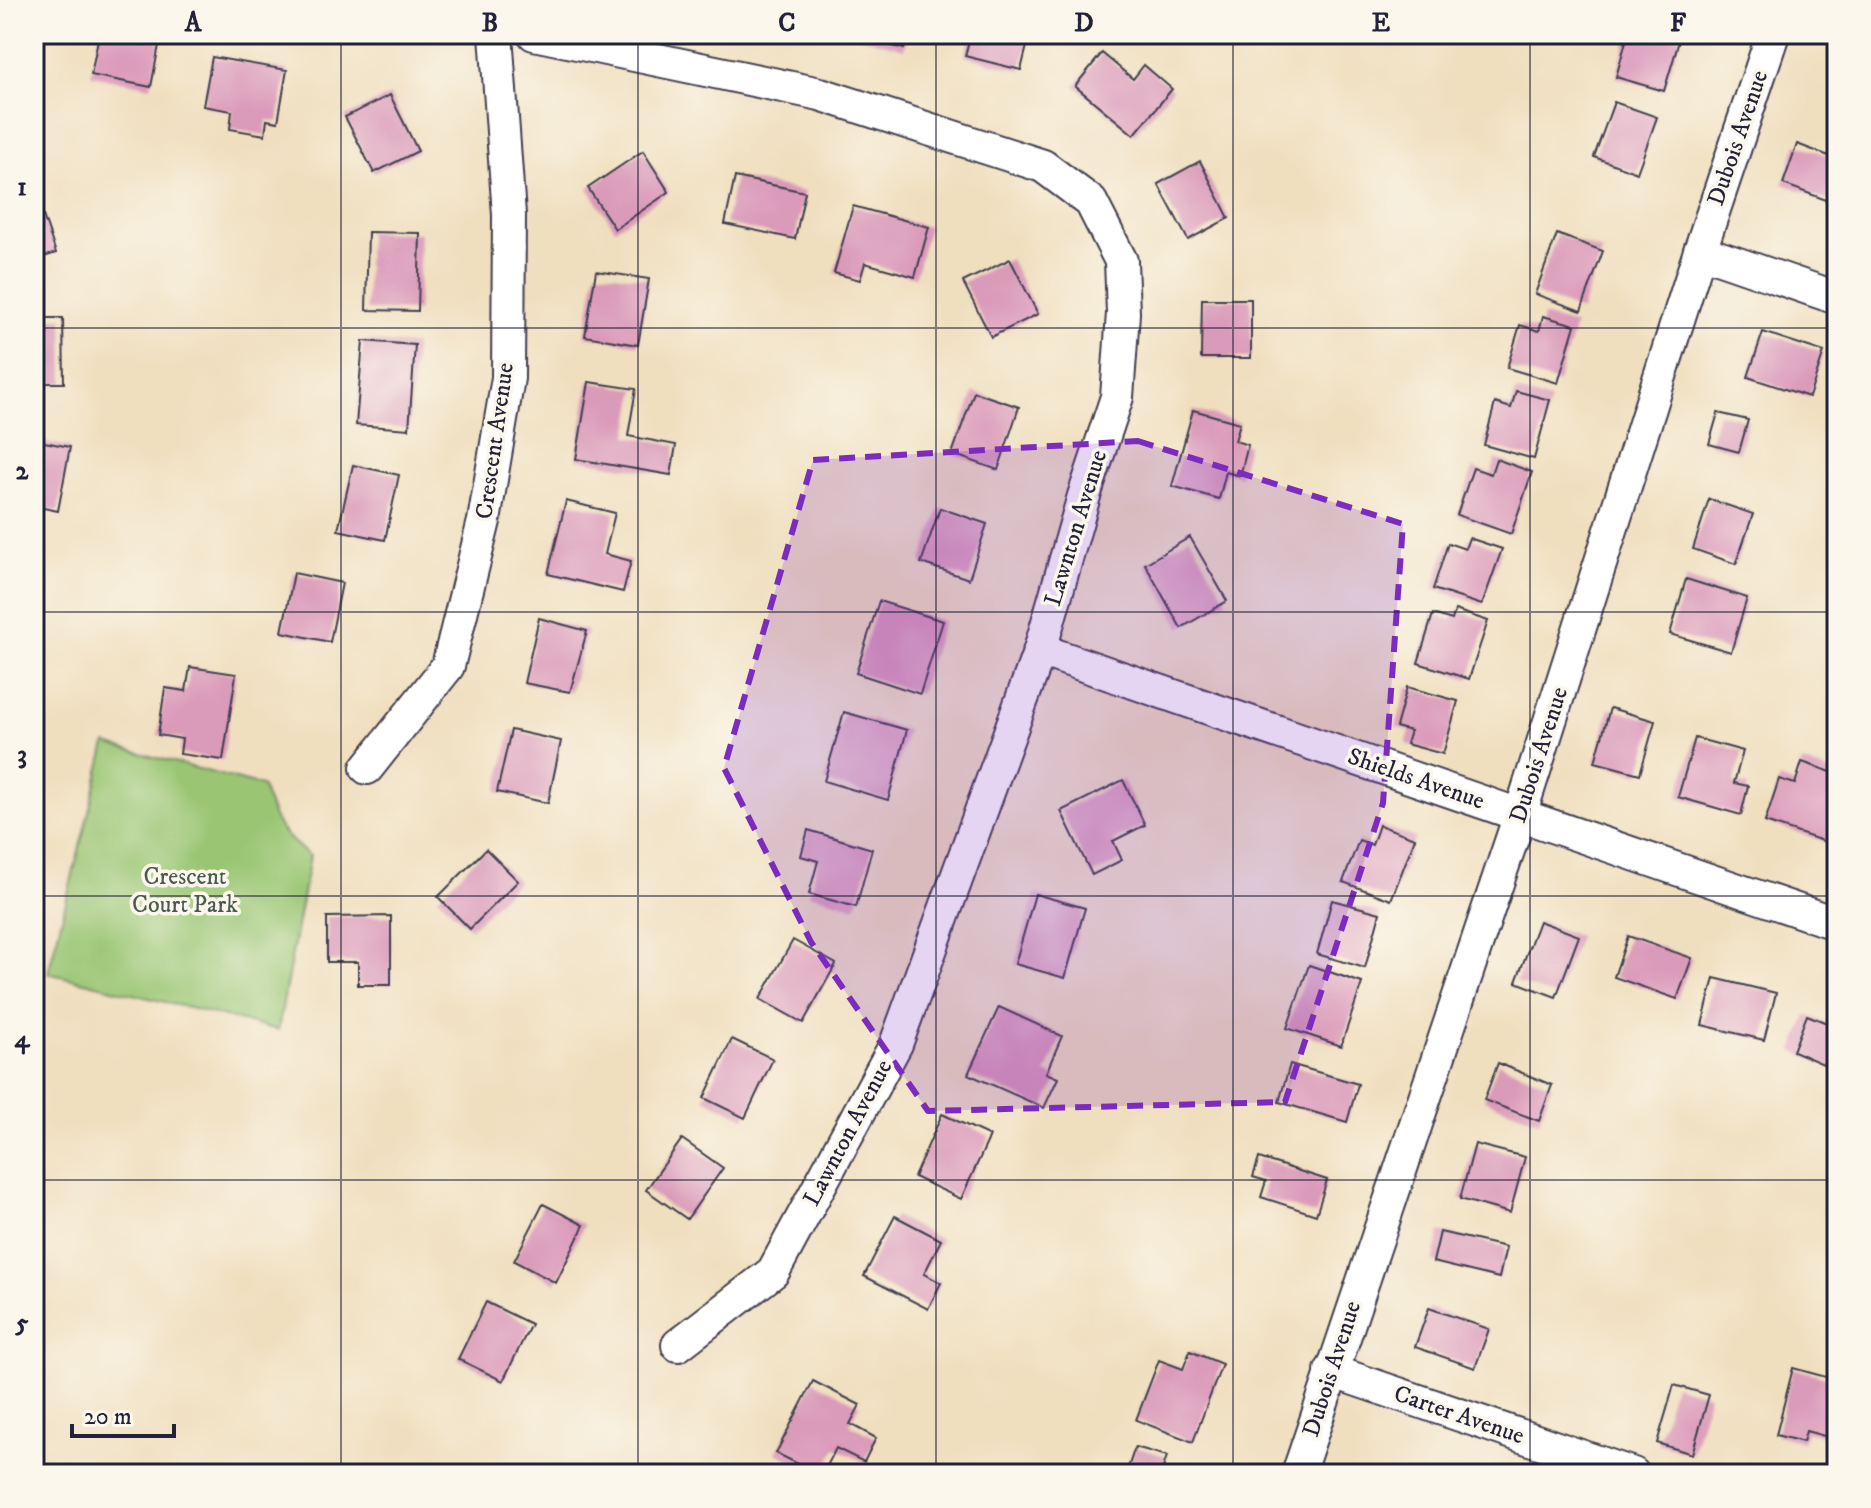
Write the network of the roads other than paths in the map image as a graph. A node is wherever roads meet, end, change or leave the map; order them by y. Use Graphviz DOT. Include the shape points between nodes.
graph roads {
  1 [pos="496,34"];
  2 [pos="534,34"];
  3 [pos="1773,34"];
  4 [pos="1700,251"];
  5 [pos="1837,298"];
  6 [pos="1040,650"];
  7 [pos="367,768"];
  8 [pos="1520,815"];
  9 [pos="1837,924"];
  10 [pos="678,1345"];
  11 [pos="1331,1371"];
  12 [pos="1298,1474"];
  13 [pos="1633,1474"];
  1 -- 7 [label="street, Crescent Avenue" via="509,215 508,378 484,521 448,666"];
  2 -- 6 [label="street, Lawnton Avenue" via="820,94 1043,166 1091,202 1121,261 1117,397"];
  3 -- 4 [label="street, Dubois Avenue"];
  4 -- 5 [label="street"];
  4 -- 8 [label="street, Dubois Avenue"];
  6 -- 8 [label="street, Shields Avenue"];
  6 -- 10 [label="street, Lawnton Avenue" via="896,1044 773,1272"];
  8 -- 9 [label="street, Shields Avenue"];
  8 -- 11 [label="street, Dubois Avenue"];
  11 -- 12 [label="street, Dubois Avenue"];
  11 -- 13 [label="street, Carter Avenue"];
}
